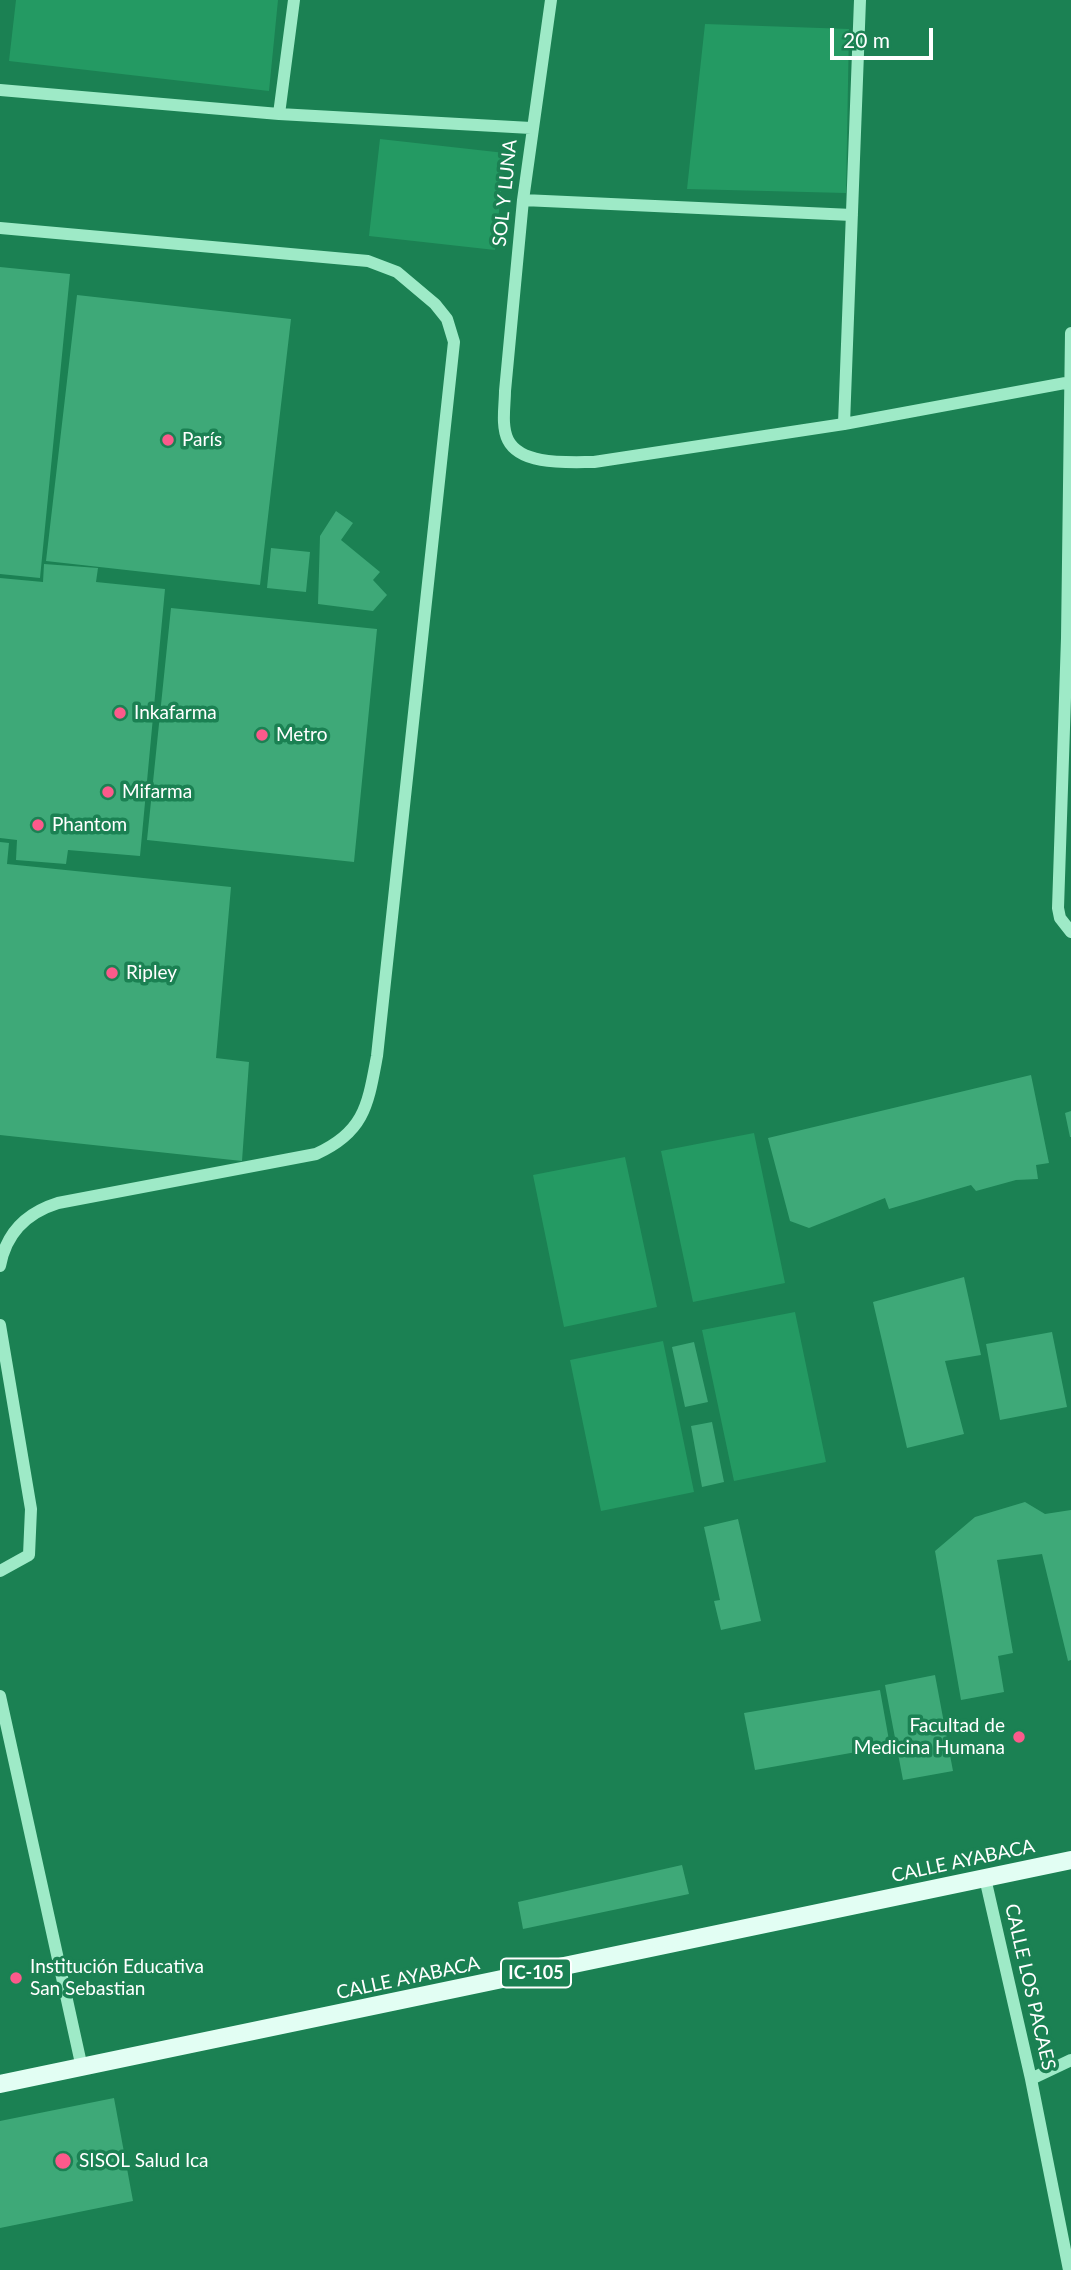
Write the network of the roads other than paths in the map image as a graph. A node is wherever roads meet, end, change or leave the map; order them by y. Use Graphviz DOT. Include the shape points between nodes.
graph roads {
  1 [pos="294,0"];
  2 [pos="551,0"];
  3 [pos="860,0"];
  4 [pos="0,90"];
  5 [pos="279,114"];
  6 [pos="531,128"];
  7 [pos="523,200"];
  8 [pos="852,215"];
  9 [pos="0,228"];
  10 [pos="1071,333"];
  11 [pos="1070,382"];
  12 [pos="844,424"];
  13 [pos="1069,638"];
  14 [pos="1071,932"];
  15 [pos="0,1266"];
  16 [pos="0,1325"];
  17 [pos="0,1571"];
  18 [pos="0,1696"];
  19 [pos="14,1762"];
  20 [pos="0,1765"];
  21 [pos="1071,1860"];
  22 [pos="985,1878"];
  23 [pos="1071,2060"];
  24 [pos="82,2068"];
  25 [pos="1031,2078"];
  26 [pos="0,2084"];
  27 [pos="1069,2270"];
  1 -- 5 [label="street"];
  2 -- 6 [label="street, SOL Y LUNA"];
  3 -- 8 [label="street"];
  4 -- 5 [label="street"];
  5 -- 6 [label="street"];
  6 -- 7 [label="street, SOL Y LUNA"];
  7 -- 8 [label="street"];
  7 -- 12 [label="street, SOL Y LUNA" via="504,417 508,440 525,456 552,463 594,462"];
  8 -- 12 [label="street"];
  9 -- 15 [label="street" via="368,261 397,272 427,297 447,319 453,342 377,1056 362,1115 335,1146 316,1154 39,1209 12,1233"];
  10 -- 11 [label="street"];
  11 -- 12 [label="street, SOL Y LUNA"];
  11 -- 13 [label="street"];
  13 -- 14 [label="street" via="1058,908"];
  16 -- 17 [label="street" via="31,1509 29,1555"];
  18 -- 19 [label="street"];
  19 -- 20 [label="street"];
  19 -- 24 [label="street"];
  21 -- 22 [label="main road, CALLE AYABACA / IC-105"];
  22 -- 24 [label="main road, CALLE AYABACA / IC-105"];
  22 -- 25 [label="street, CALLE LOS PACAES"];
  23 -- 25 [label="street"];
  24 -- 26 [label="main road, CALLE AYABACA / IC-105"];
  25 -- 27 [label="street, CALLE LOS PACAES"];
}
